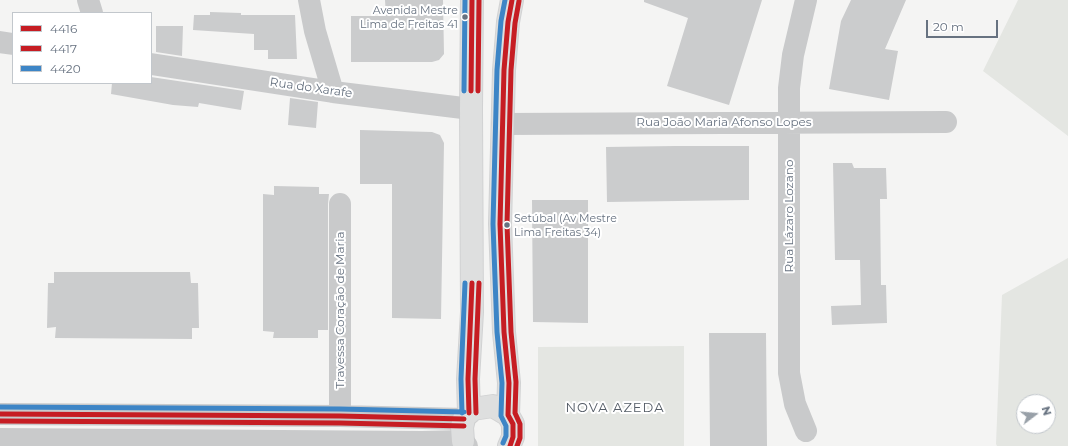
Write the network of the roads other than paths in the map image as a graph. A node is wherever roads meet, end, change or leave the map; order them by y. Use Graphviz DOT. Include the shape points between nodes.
graph roads {
  1 [pos="88,0"];
  2 [pos="309,0"];
  3 [pos="472,0"];
  4 [pos="512,0"];
  5 [pos="806,0"];
  6 [pos="92,12"];
  7 [pos="0,42"];
  8 [pos="12,44"];
  9 [pos="152,64"];
  10 [pos="333,92"];
  11 [pos="471,109"];
  12 [pos="789,122"];
  13 [pos="946,122"];
  14 [pos="502,124"];
  15 [pos="340,204"];
  16 [pos="0,414"];
  17 [pos="508,415"];
  18 [pos="340,416"];
  19 [pos="466,416"];
  20 [pos="806,431"];
  21 [pos="0,439"];
  22 [pos="214,443"];
  23 [pos="465,443"];
  24 [pos="367,444"];
  25 [pos="509,446"];
  1 -- 6 [label="street"];
  2 -- 10 [label="street" via="315,31"];
  3 -- 11 [label="main road"];
  4 -- 14 [label="main road" via="508,22"];
  5 -- 12 [label="street, Rua Lázaro Lozano" via="793,55 789,88"];
  7 -- 8 [label="street"];
  9 -- 10 [label="street, Rua do Xarafe"];
  10 -- 11 [label="street, Rua do Xarafe"];
  11 -- 19 [label="main road" via="472,312"];
  12 -- 13 [label="street, Rua João Maria Afonso Lopes"];
  12 -- 14 [label="street, Rua João Maria Afonso Lopes"];
  12 -- 20 [label="street, Rua Lázaro Lozano" via="789,373 795,404"];
  14 -- 17 [label="main road" via="500,224 504,332 509,383"];
  15 -- 18 [label="street, Travessa Coração de Maria"];
  16 -- 18 [label="street"];
  17 -- 19 [label="main road" via="493,406 473,410"];
  17 -- 25 [label="main road" via="513,424 513,437"];
  18 -- 19 [label="street"];
  19 -- 23 [label="main road" via="462,427"];
  21 -- 22 [label="street"];
  22 -- 24 [label="street"];
  23 -- 24 [label="street"];
}
